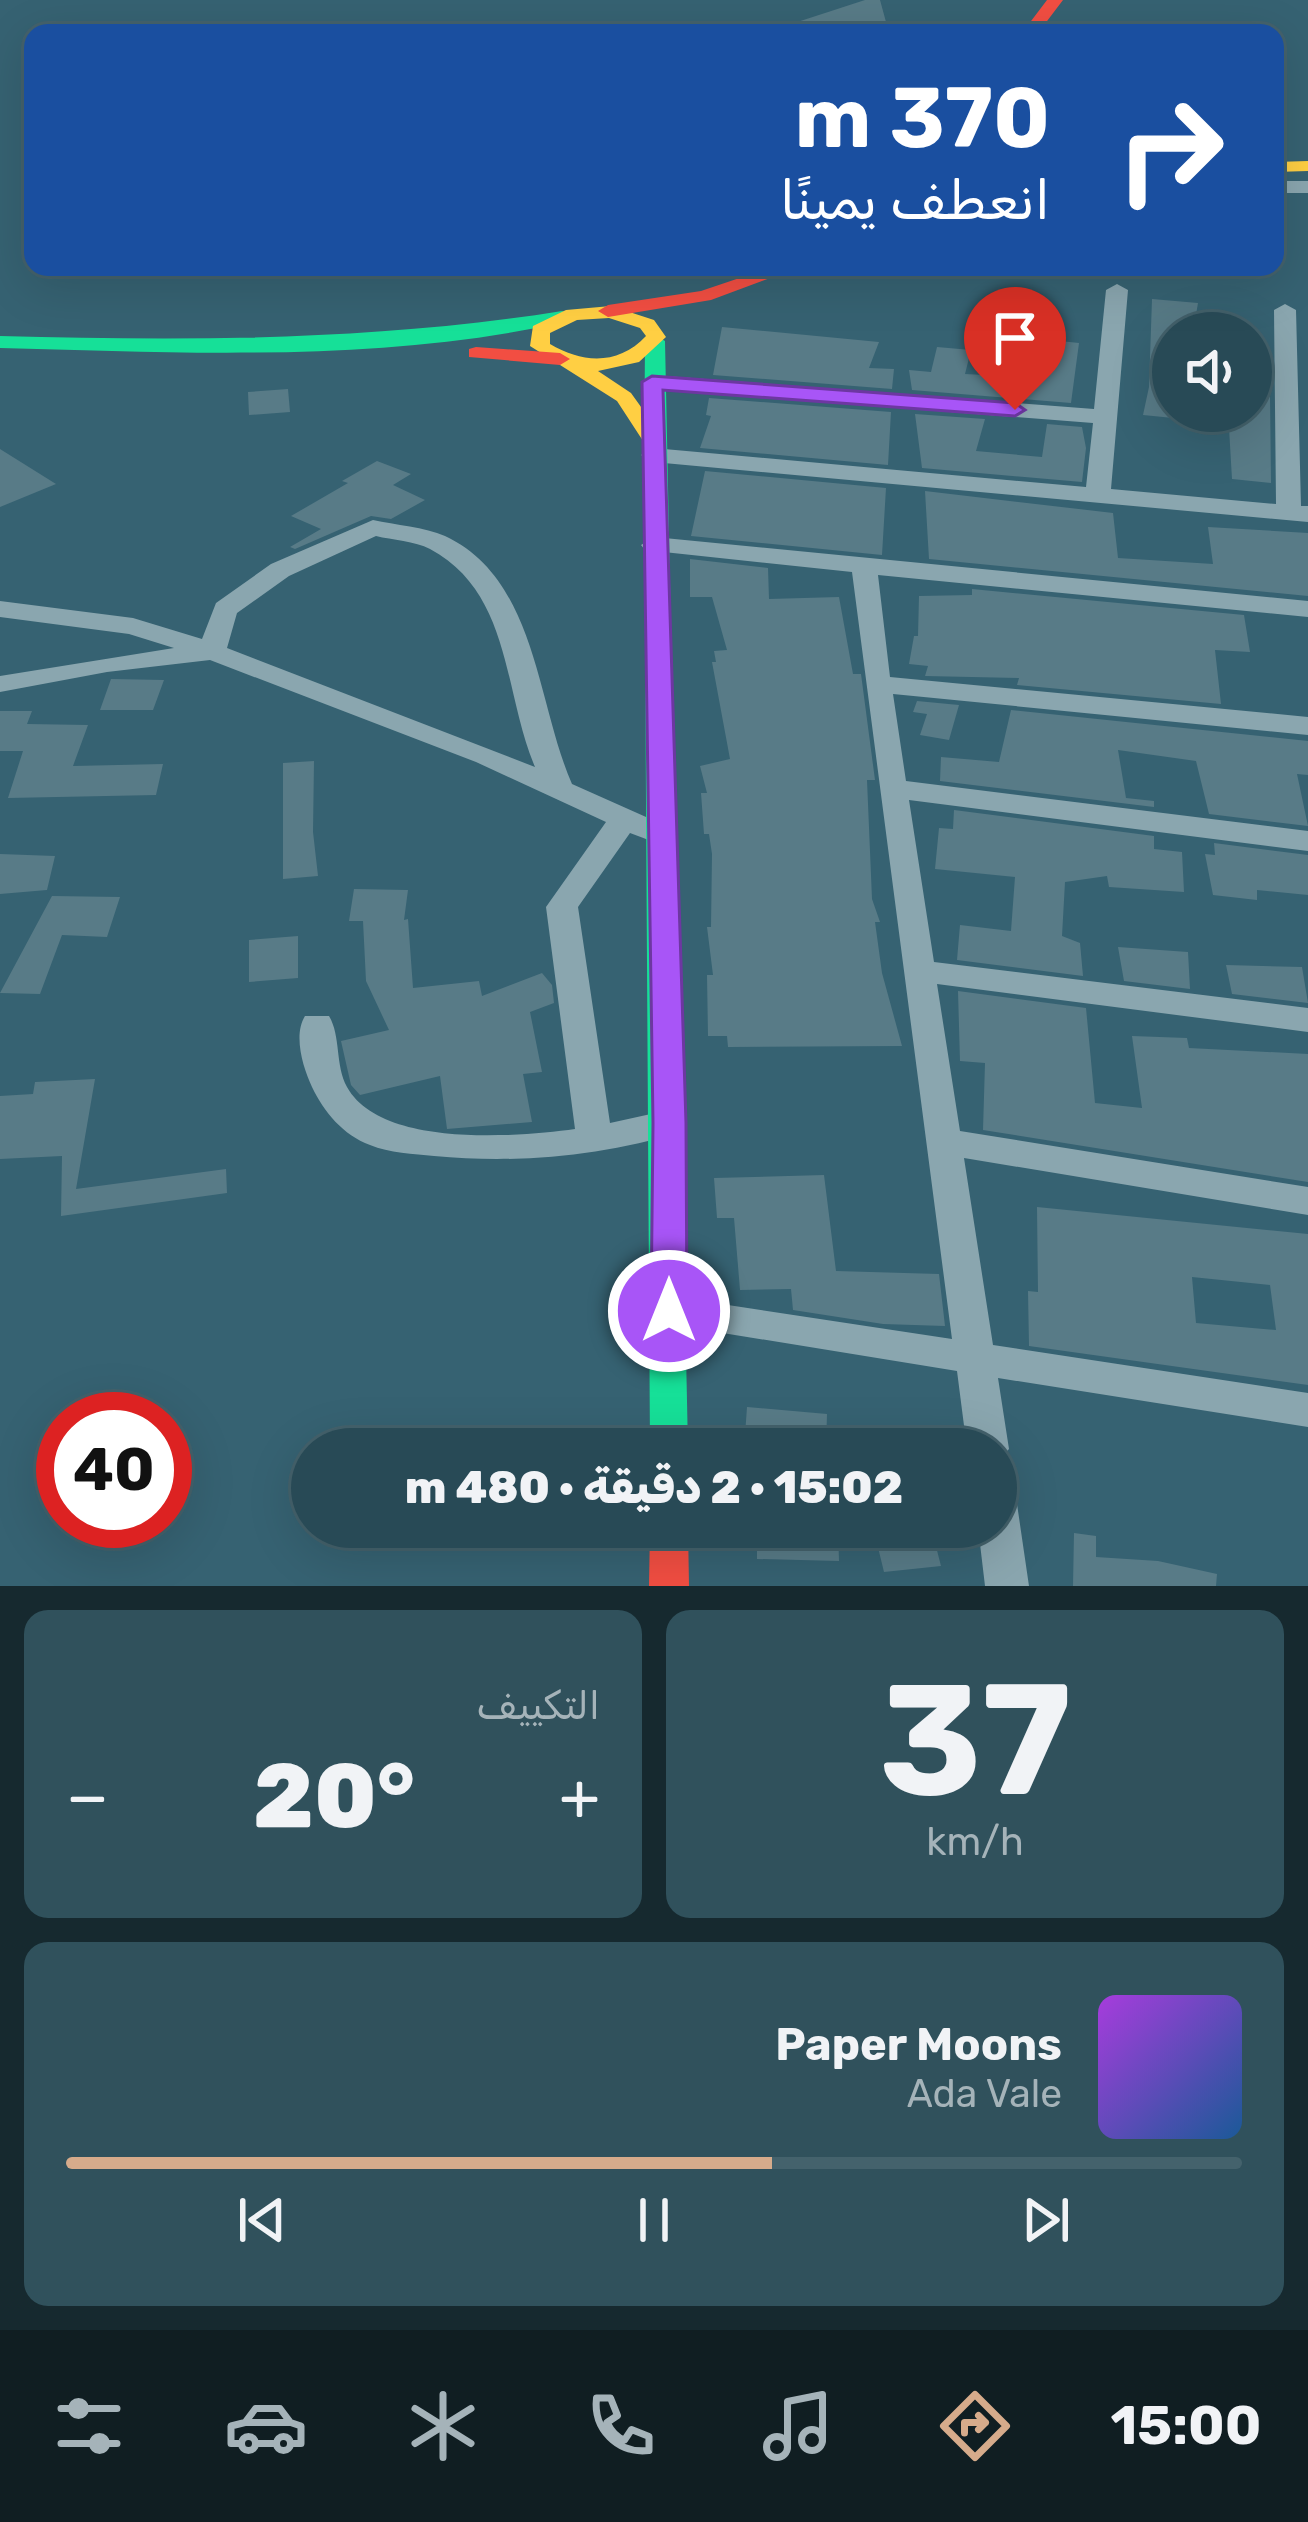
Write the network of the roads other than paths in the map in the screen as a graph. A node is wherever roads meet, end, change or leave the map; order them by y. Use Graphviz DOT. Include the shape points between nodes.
graph roads {
  1 [pos="1056,0"];
  2 [pos="1035,24"];
  3 [pos="762,276"];
  4 [pos="803,276"];
  5 [pos="1117,290"];
  6 [pos="1285,310"];
  7 [pos="596,312"];
  8 [pos="562,317"];
  9 [pos="656,339"];
  10 [pos="0,342"];
  11 [pos="0,360"];
  12 [pos="564,360"];
  13 [pos="652,382"];
  14 [pos="1105,417"];
  15 [pos="653,447"];
  16 [pos="1098,495"];
  17 [pos="1298,513"];
  18 [pos="654,545"];
  19 [pos="864,563"];
  20 [pos="0,609"];
  21 [pos="1308,609"];
  22 [pos="212,652"];
  23 [pos="0,684"];
  24 [pos="877,684"];
  25 [pos="1308,726"];
  26 [pos="560,789"];
  27 [pos="896,789"];
  28 [pos="624,819"];
  29 [pos="662,836"];
  30 [pos="1308,841"];
  31 [pos="921,970"];
  32 [pos="1308,1020"];
  33 [pos="316,1024"];
  34 [pos="669,1123"];
  35 [pos="595,1141"];
  36 [pos="946,1142"];
  37 [pos="1308,1202"];
  38 [pos="669,1311"];
  39 [pos="976,1358"];
  40 [pos="1308,1409"];
  41 [pos="669,1428"];
  42 [pos="985,1428"];
  43 [pos="669,1548"];
  44 [pos="1002,1548"];
  45 [pos="669,1586"];
  46 [pos="1007,1586"];
  1 -- 2 [label="main road"];
  3 -- 7 [label="main road" via="682,301"];
  4 -- 9 [label="main road" via="699,311"];
  5 -- 14 [label="street"];
  6 -- 17 [label="street"];
  7 -- 8 [label="main road"];
  7 -- 9 [label="main road" via="638,319"];
  8 -- 10 [label="main road" via="438,338"];
  8 -- 12 [label="main road" via="537,338"];
  9 -- 12 [label="main road" via="623,362"];
  9 -- 13 [label="main road"];
  11 -- 12 [label="main road" via="467,353"];
  12 -- 15 [label="main road" via="625,397"];
  13 -- 14 [label="street"];
  13 -- 15 [label="main road"];
  14 -- 16 [label="street"];
  15 -- 16 [label="street"];
  15 -- 18 [label="main road"];
  16 -- 17 [label="street"];
  18 -- 19 [label="street"];
  18 -- 29 [label="main road"];
  19 -- 21 [label="street"];
  19 -- 24 [label="street"];
  20 -- 22 [label="street" via="133,626"];
  22 -- 23 [label="street"];
  22 -- 26 [label="street"];
  22 -- 26 [label="street" via="225,610 280,570 373,528 437,542 490,583"];
  24 -- 25 [label="street"];
  24 -- 27 [label="street"];
  26 -- 28 [label="street"];
  27 -- 30 [label="street"];
  27 -- 31 [label="street"];
  28 -- 29 [label="street"];
  28 -- 35 [label="street" via="562,907"];
  29 -- 34 [label="main road"];
  31 -- 32 [label="street"];
  31 -- 36 [label="street"];
  33 -- 35 [label="street" via="316,1058 334,1099 382,1136 525,1150"];
  34 -- 35 [label="street"];
  34 -- 38 [label="main road"];
  36 -- 37 [label="street"];
  36 -- 39 [label="street"];
  38 -- 39 [label="street"];
  38 -- 41 [label="main road"];
  39 -- 40 [label="street"];
  39 -- 42 [label="street"];
  43 -- 45 [label="main road"];
  44 -- 46 [label="street"];
}
